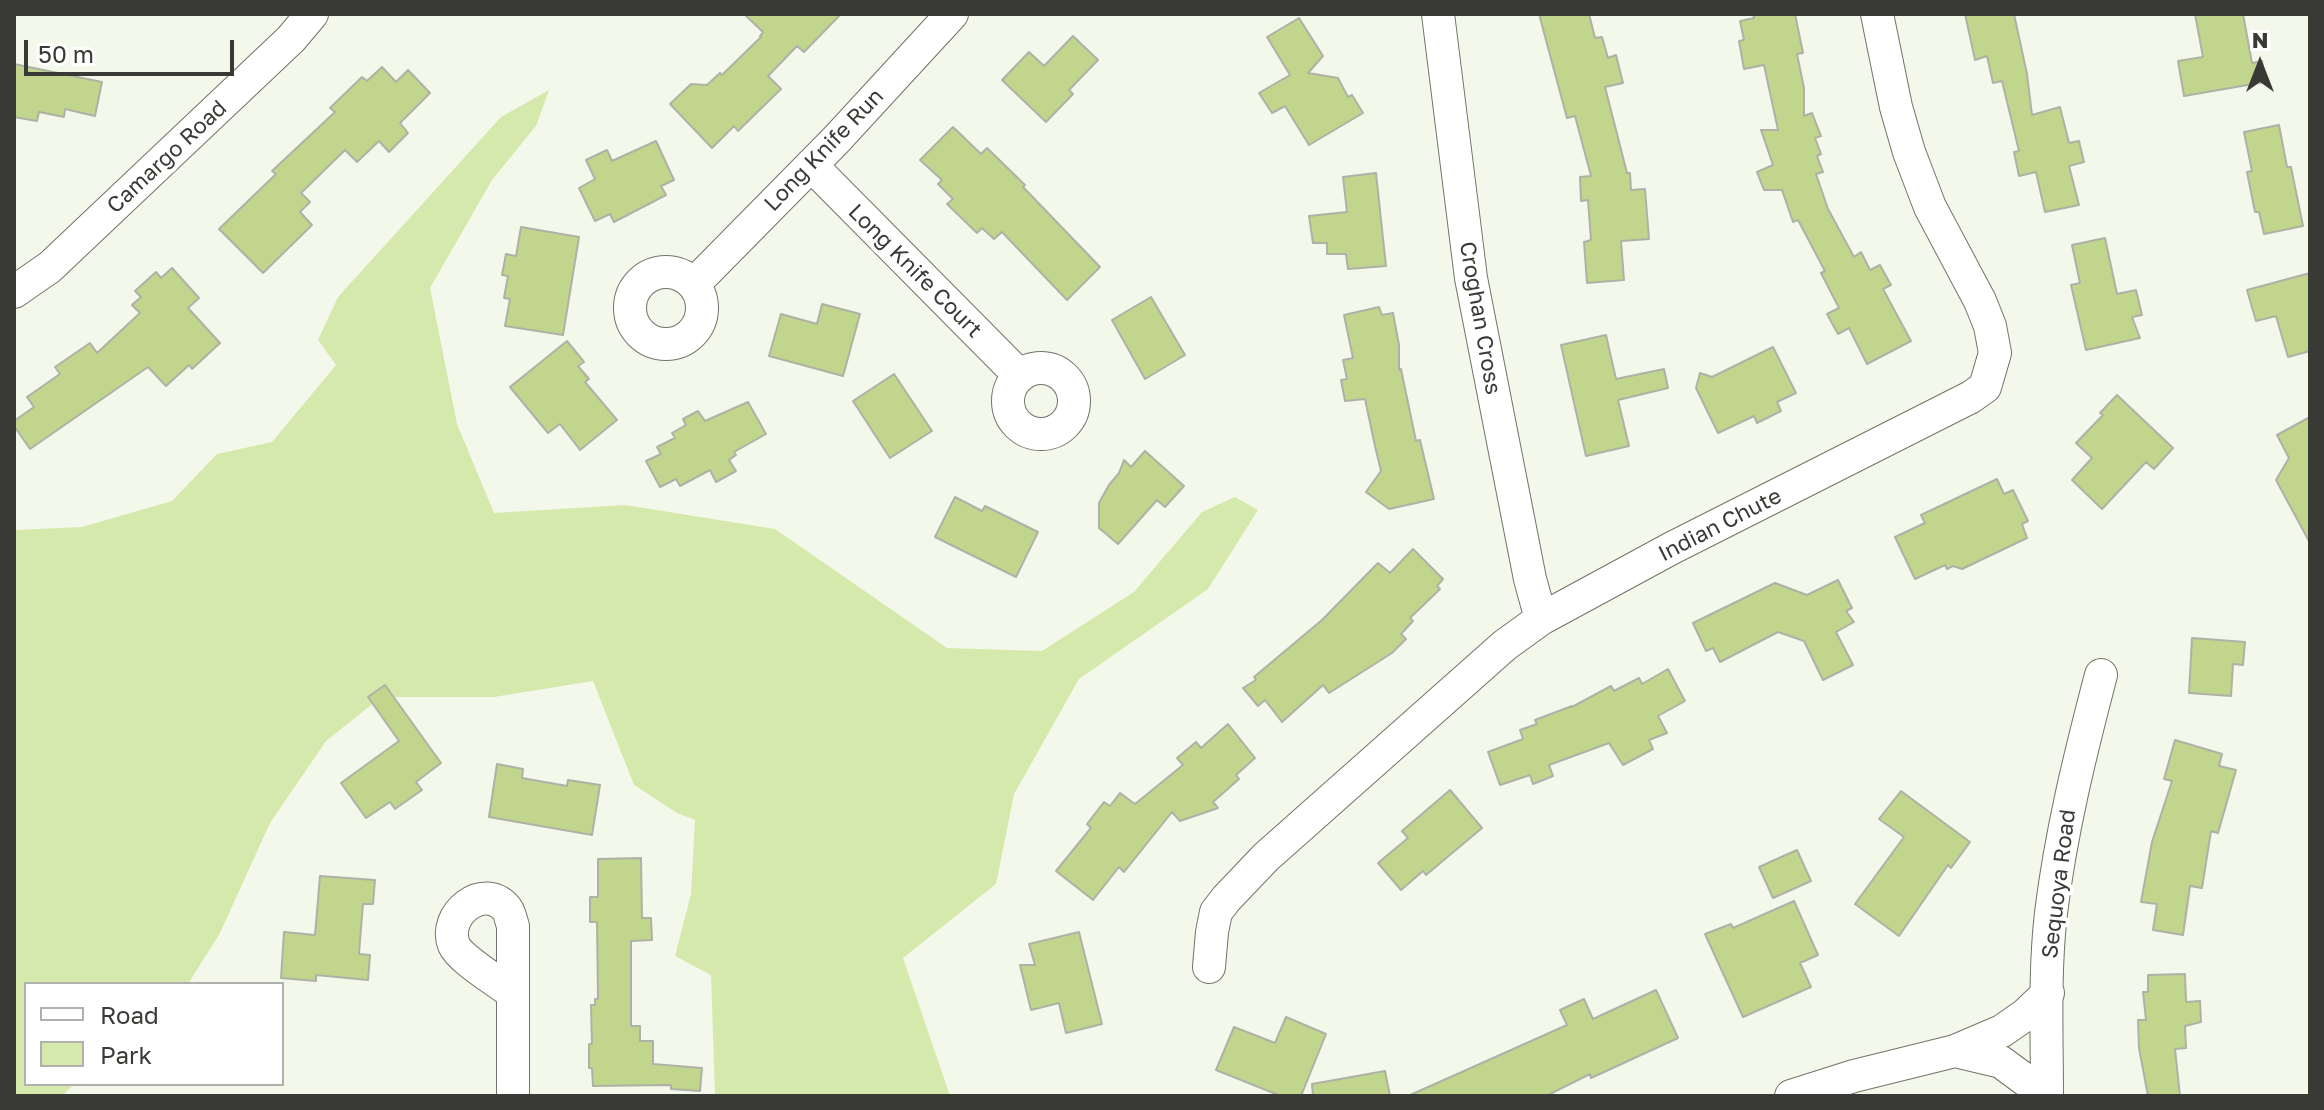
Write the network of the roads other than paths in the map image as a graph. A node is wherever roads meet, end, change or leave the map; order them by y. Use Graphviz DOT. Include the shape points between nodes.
graph roads {
  1 [pos="312,14"];
  2 [pos="952,14"];
  3 [pos="1438,14"];
  4 [pos="1877,14"];
  5 [pos="811,165"];
  6 [pos="694,284"];
  7 [pos="14,292"];
  8 [pos="1020,376"];
  9 [pos="1541,619"];
  10 [pos="2101,675"];
  11 [pos="1209,967"];
  12 [pos="512,993"];
  13 [pos="2048,993"];
  14 [pos="1955,1051"];
  15 [pos="513,1096"];
  16 [pos="1791,1096"];
  17 [pos="2047,1096"];
  1 -- 7 [label="street, Camargo Road" via="136,187 50,267"];
  2 -- 5 [label="street, Long Knife Run"];
  3 -- 9 [label="street, Croghan Cross" via="1471,278"];
  4 -- 9 [label="street, Indian Chute" via="1909,152 1930,207 1990,326 1995,353 1985,387"];
  5 -- 6 [label="street, Long Knife Run"];
  5 -- 8 [label="street, Long Knife Court"];
  9 -- 11 [label="street, Indian Chute" via="1450,692 1266,857 1216,912"];
  10 -- 13 [label="street, Sequoya Road" via="2063,828"];
  12 -- 15 [label="street"];
  13 -- 14 [label="street" via="2002,1031"];
  13 -- 17 [label="street, Sequoya Road"];
  14 -- 16 [label="street"];
  14 -- 17 [label="street" via="2001,1062"];
}
